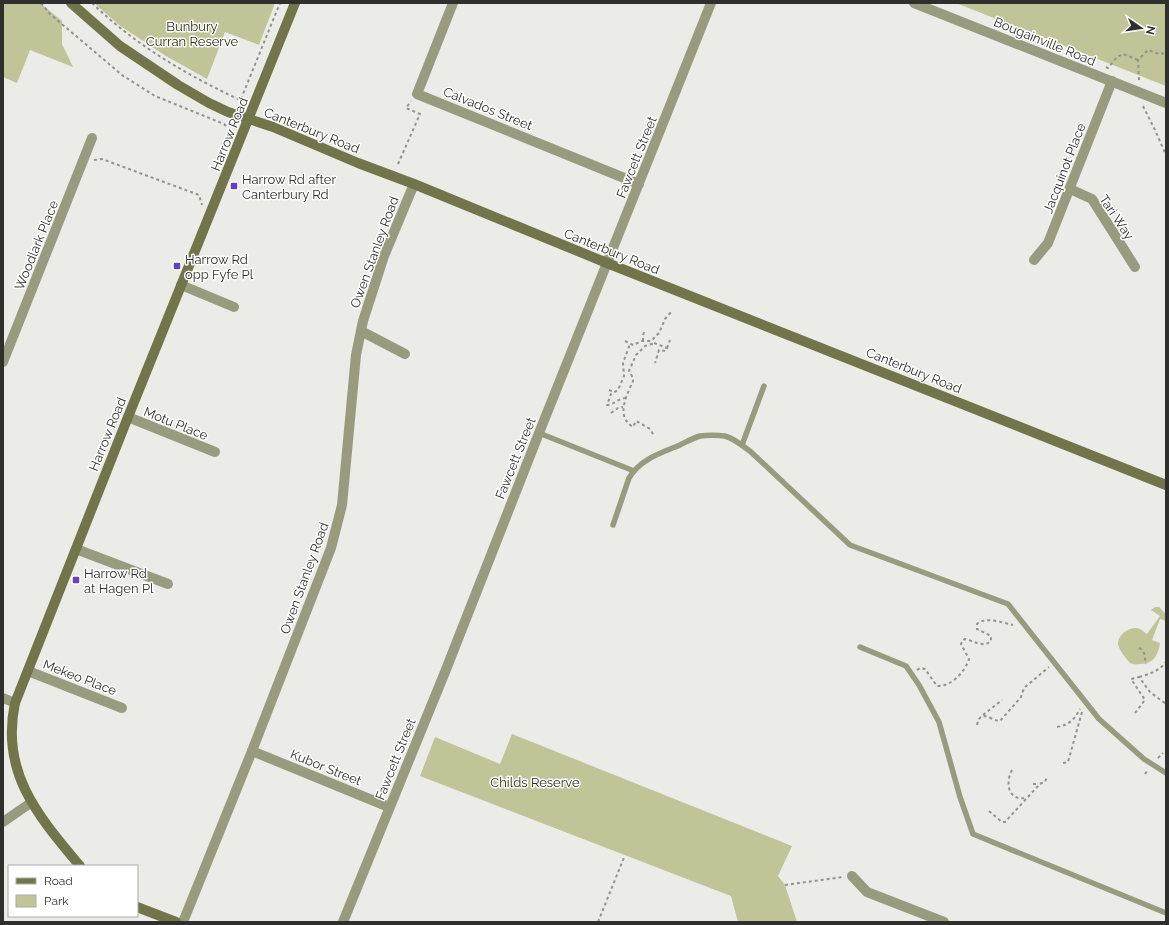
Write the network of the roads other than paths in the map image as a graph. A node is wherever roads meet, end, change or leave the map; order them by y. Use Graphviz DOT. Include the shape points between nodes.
graph roads {
  1 [pos="71,3"];
  2 [pos="295,3"];
  3 [pos="453,3"];
  4 [pos="711,3"];
  5 [pos="914,3"];
  6 [pos="1112,81"];
  7 [pos="1166,103"];
  8 [pos="249,119"];
  9 [pos="92,138"];
  10 [pos="414,184"];
  11 [pos="639,184"];
  12 [pos="1070,190"];
  13 [pos="1034,260"];
  14 [pos="607,263"];
  15 [pos="1135,267"];
  16 [pos="181,285"];
  17 [pos="234,307"];
  18 [pos="361,331"];
  19 [pos="406,354"];
  20 [pos="3,362"];
  21 [pos="764,386"];
  22 [pos="128,417"];
  23 [pos="539,433"];
  24 [pos="742,445"];
  25 [pos="215,452"];
  26 [pos="634,471"];
  27 [pos="1166,485"];
  28 [pos="612,525"];
  29 [pos="76,548"];
  30 [pos="168,584"];
  31 [pos="860,647"];
  32 [pos="28,671"];
  33 [pos="3,698"];
  34 [pos="15,703"];
  35 [pos="122,708"];
  36 [pos="252,751"];
  37 [pos="1166,773"];
  38 [pos="29,804"];
  39 [pos="389,807"];
  40 [pos="3,822"];
  41 [pos="79,865"];
  42 [pos="852,876"];
  43 [pos="138,907"];
  44 [pos="1166,914"];
  45 [pos="176,922"];
  46 [pos="182,922"];
  47 [pos="343,922"];
  48 [pos="944,922"];
  1 -- 8 [label="main road, Canterbury Road" via="120,46 178,85 208,103"];
  2 -- 8 [label="main road, Harrow Road"];
  3 -- 11 [label="street, Calvados Street" via="417,94"];
  4 -- 11 [label="street, Fawcett Street"];
  5 -- 6 [label="street, Bougainville Road"];
  6 -- 7 [label="street, Bougainville Road"];
  6 -- 12 [label="street, Jacquinot Place"];
  8 -- 10 [label="main road, Canterbury Road"];
  8 -- 16 [label="main road, Harrow Road"];
  9 -- 20 [label="street, Woodlark Place"];
  10 -- 14 [label="main road, Canterbury Road"];
  10 -- 18 [label="street, Owen Stanley Road" via="384,256"];
  11 -- 14 [label="street, Fawcett Street"];
  12 -- 13 [label="street, Jacquinot Place" via="1048,243"];
  12 -- 15 [label="street, Tari Way" via="1092,199"];
  14 -- 23 [label="street, Fawcett Street"];
  14 -- 27 [label="main road, Canterbury Road"];
  16 -- 17 [label="street"];
  16 -- 22 [label="main road, Harrow Road"];
  18 -- 19 [label="street"];
  18 -- 36 [label="street, Owen Stanley Road" via="356,355 342,505 331,548"];
  21 -- 24 [label="lane"];
  22 -- 25 [label="street, Motu Place"];
  22 -- 29 [label="main road, Harrow Road"];
  23 -- 26 [label="lane"];
  23 -- 39 [label="street, Fawcett Street"];
  24 -- 26 [label="lane" via="724,436 700,436 651,458"];
  24 -- 37 [label="lane" via="850,545 1008,604 1099,719 1144,758"];
  26 -- 28 [label="lane"];
  29 -- 30 [label="street"];
  29 -- 32 [label="main road, Harrow Road"];
  31 -- 44 [label="lane" via="906,666 920,685 939,722 973,834"];
  32 -- 34 [label="main road, Harrow Road"];
  32 -- 35 [label="street, Mekeo Place"];
  33 -- 34 [label="street"];
  34 -- 38 [label="main road, Harrow Road" via="9,728 10,756 18,783"];
  36 -- 39 [label="street, Kubor Street"];
  36 -- 46 [label="street, Owen Stanley Road"];
  38 -- 40 [label="street"];
  38 -- 41 [label="main road, Harrow Road"];
  39 -- 47 [label="street, Fawcett Street"];
  42 -- 48 [label="street" via="867,892"];
  43 -- 45 [label="main road"];
}
